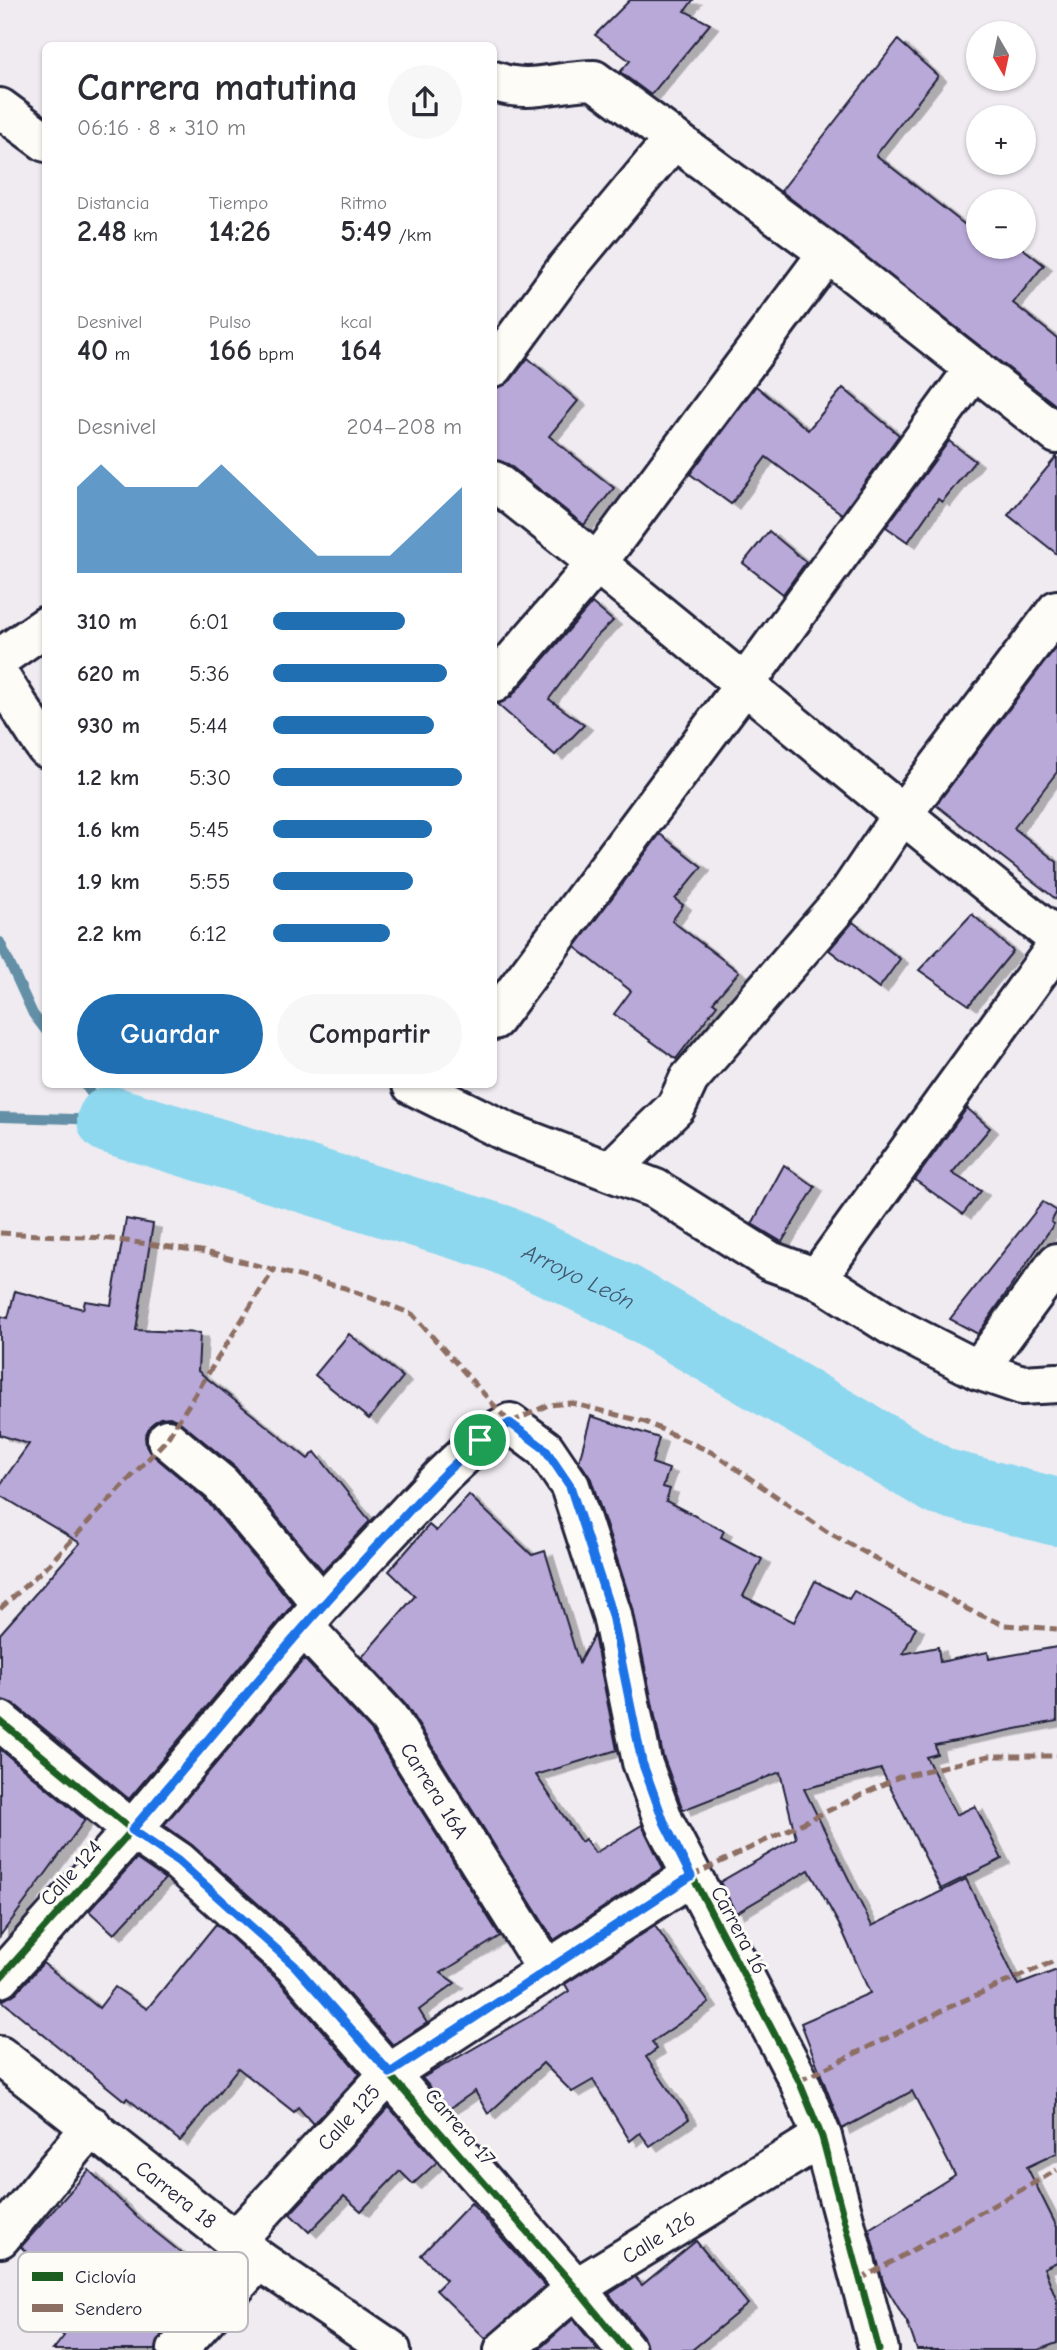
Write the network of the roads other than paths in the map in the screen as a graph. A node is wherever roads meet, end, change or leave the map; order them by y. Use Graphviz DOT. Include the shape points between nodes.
graph roads {
  1 [pos="497,82"];
  2 [pos="0,108"];
  3 [pos="42,139"];
  4 [pos="674,139"];
  5 [pos="828,253"];
  6 [pos="497,363"];
  7 [pos="975,368"];
  8 [pos="1057,434"];
  9 [pos="497,483"];
  10 [pos="597,563"];
  11 [pos="1057,610"];
  12 [pos="42,629"];
  13 [pos="0,658"];
  14 [pos="0,677"];
  15 [pos="497,680"];
  16 [pos="744,685"];
  17 [pos="42,742"];
  18 [pos="901,816"];
  19 [pos="1057,938"];
  20 [pos="1057,946"];
  21 [pos="497,1016"];
  22 [pos="418,1088"];
  23 [pos="610,1171"];
  24 [pos="1057,1263"];
  25 [pos="817,1278"];
  26 [pos="978,1370"];
  27 [pos="1057,1383"];
  28 [pos="510,1423"];
  29 [pos="167,1439"];
  30 [pos="313,1615"];
  31 [pos="0,1721"];
  32 [pos="132,1830"];
  33 [pos="691,1876"];
  34 [pos="547,1970"];
  35 [pos="0,1978"];
  36 [pos="0,2056"];
  37 [pos="390,2073"];
  38 [pos="92,2126"];
  39 [pos="822,2137"];
  40 [pos="0,2238"];
  41 [pos="247,2250"];
  42 [pos="576,2288"];
  43 [pos="190,2332"];
  44 [pos="869,2345"];
  45 [pos="177,2350"];
  46 [pos="391,2350"];
  47 [pos="504,2350"];
  48 [pos="626,2350"];
  1 -- 4 [label="street" via="545,87 594,80"];
  2 -- 3 [label="street"];
  4 -- 5 [label="street"];
  4 -- 6 [label="street" via="566,269"];
  5 -- 7 [label="street"];
  5 -- 10 [label="street"];
  7 -- 8 [label="street"];
  7 -- 16 [label="street"];
  9 -- 10 [label="street"];
  10 -- 15 [label="street"];
  10 -- 16 [label="street"];
  11 -- 18 [label="street"];
  12 -- 13 [label="street"];
  14 -- 17 [label="street"];
  16 -- 18 [label="street"];
  16 -- 21 [label="street"];
  18 -- 19 [label="street"];
  18 -- 23 [label="street" via="849,893 688,1079 676,1107"];
  20 -- 25 [label="street"];
  22 -- 23 [label="street" via="509,1133"];
  23 -- 25 [label="street" via="656,1189 769,1261"];
  24 -- 26 [label="street"];
  25 -- 26 [label="street" via="892,1326"];
  26 -- 27 [label="street" via="1022,1385"];
  28 -- 30 [label="street, Calle 124" via="480,1440 451,1467"];
  28 -- 33 [label="street, Carrera 16" via="545,1449 570,1486 612,1615 642,1762"];
  29 -- 30 [label="street, Carrera 16A" via="221,1484"];
  30 -- 32 [label="street, Calle 124"];
  30 -- 34 [label="street, Carrera 16A" via="388,1717"];
  31 -- 32 [label="street, Carrera 17"];
  32 -- 35 [label="street, Calle 124"];
  32 -- 37 [label="street, Carrera 17" via="178,1861 295,1966"];
  33 -- 34 [label="street, Calle 125"];
  33 -- 39 [label="street, Carrera 16" via="799,2081"];
  34 -- 37 [label="street, Calle 125"];
  36 -- 38 [label="street, Carrera 18"];
  37 -- 41 [label="street, Calle 125"];
  37 -- 42 [label="street, Carrera 17"];
  38 -- 40 [label="street"];
  38 -- 41 [label="street, Carrera 18"];
  39 -- 42 [label="street, Calle 126"];
  39 -- 44 [label="street, Carrera 16"];
  41 -- 46 [label="street, Carrera 18"];
  42 -- 47 [label="street, Calle 126"];
  42 -- 48 [label="street, Carrera 17"];
  43 -- 45 [label="street, Calle 125"];
}
